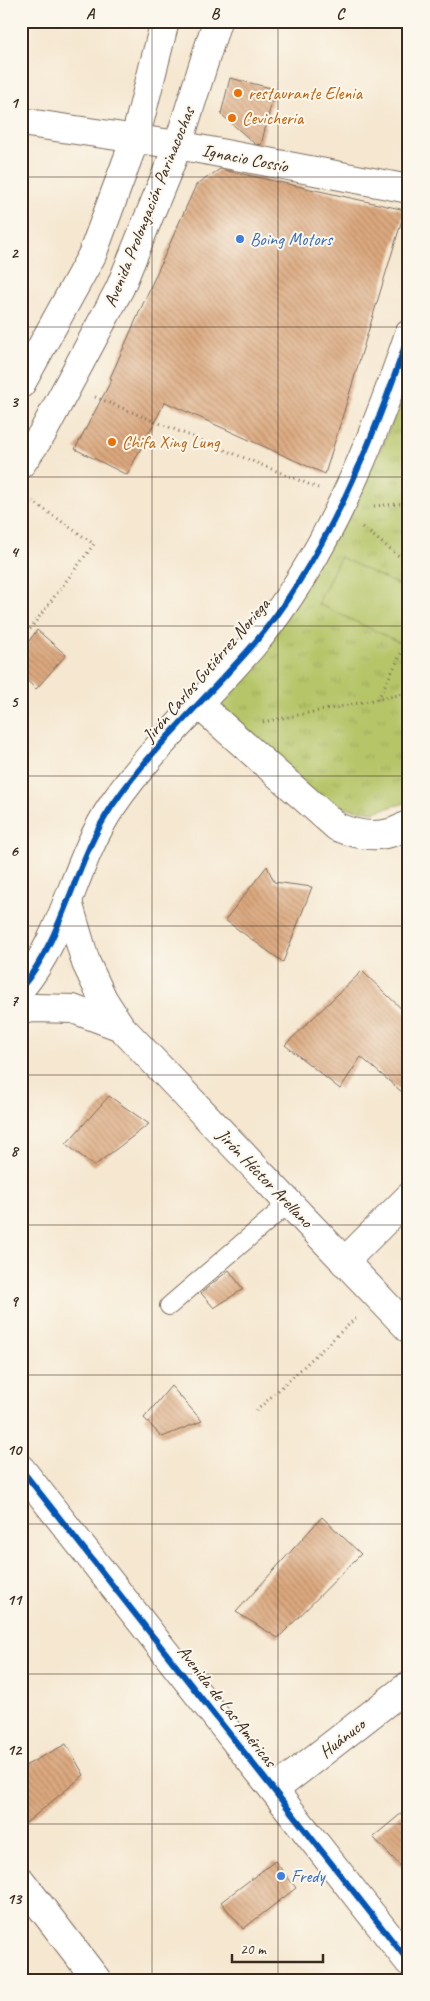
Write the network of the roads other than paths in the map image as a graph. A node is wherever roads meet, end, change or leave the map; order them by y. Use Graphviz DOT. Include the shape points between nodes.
graph roads {
  1 [pos="165,21"];
  2 [pos="217,21"];
  3 [pos="21,122"];
  4 [pos="135,139"];
  5 [pos="178,145"];
  6 [pos="409,189"];
  7 [pos="409,334"];
  8 [pos="21,384"];
  9 [pos="21,464"];
  10 [pos="198,704"];
  11 [pos="409,824"];
  12 [pos="68,902"];
  13 [pos="21,988"];
  14 [pos="21,1010"];
  15 [pos="121,1028"];
  16 [pos="409,1197"];
  17 [pos="289,1204"];
  18 [pos="344,1262"];
  19 [pos="169,1306"];
  20 [pos="409,1329"];
  21 [pos="21,1469"];
  22 [pos="409,1685"];
  23 [pos="274,1790"];
  24 [pos="21,1881"];
  25 [pos="409,1962"];
  26 [pos="97,1980"];
  1 -- 4 [label="street, Avenida Prolongación Parinacochas"];
  2 -- 5 [label="street, Avenida Prolongación Parinacochas"];
  3 -- 4 [label="street, Ignacio Cossío"];
  4 -- 5 [label="street, Ignacio Cossío"];
  4 -- 8 [label="street, Avenida Prolongación Parinacochas" via="92,255"];
  5 -- 6 [label="street, Ignacio Cossío"];
  5 -- 9 [label="street, Avenida Prolongación Parinacochas" via="120,288 69,386"];
  7 -- 10 [label="street, Jirón Carlos Gutiérrez Noriega" via="385,405 330,528 292,592 252,645"];
  10 -- 11 [label="street, Jirón Carlos Gutiérrez Noriega" via="336,827 374,836"];
  10 -- 12 [label="street, Jirón Carlos Gutiérrez Noriega" via="150,756 112,806 88,849"];
  12 -- 13 [label="street, Jirón Carlos Gutiérrez Noriega" via="44,954"];
  12 -- 15 [label="street, Jirón Héctor Arellano" via="86,963"];
  14 -- 15 [label="street, Jirón Héctor Arellano" via="73,1010"];
  15 -- 17 [label="street, Jirón Héctor Arellano"];
  16 -- 18 [label="street"];
  17 -- 18 [label="street, Jirón Héctor Arellano"];
  17 -- 19 [label="lane"];
  18 -- 20 [label="street, Jirón Héctor Arellano"];
  21 -- 23 [label="street, Avenida de Las Américas"];
  22 -- 23 [label="street, Huánuco"];
  23 -- 25 [label="street, Avenida de Las Américas"];
  24 -- 26 [label="street"];
}
